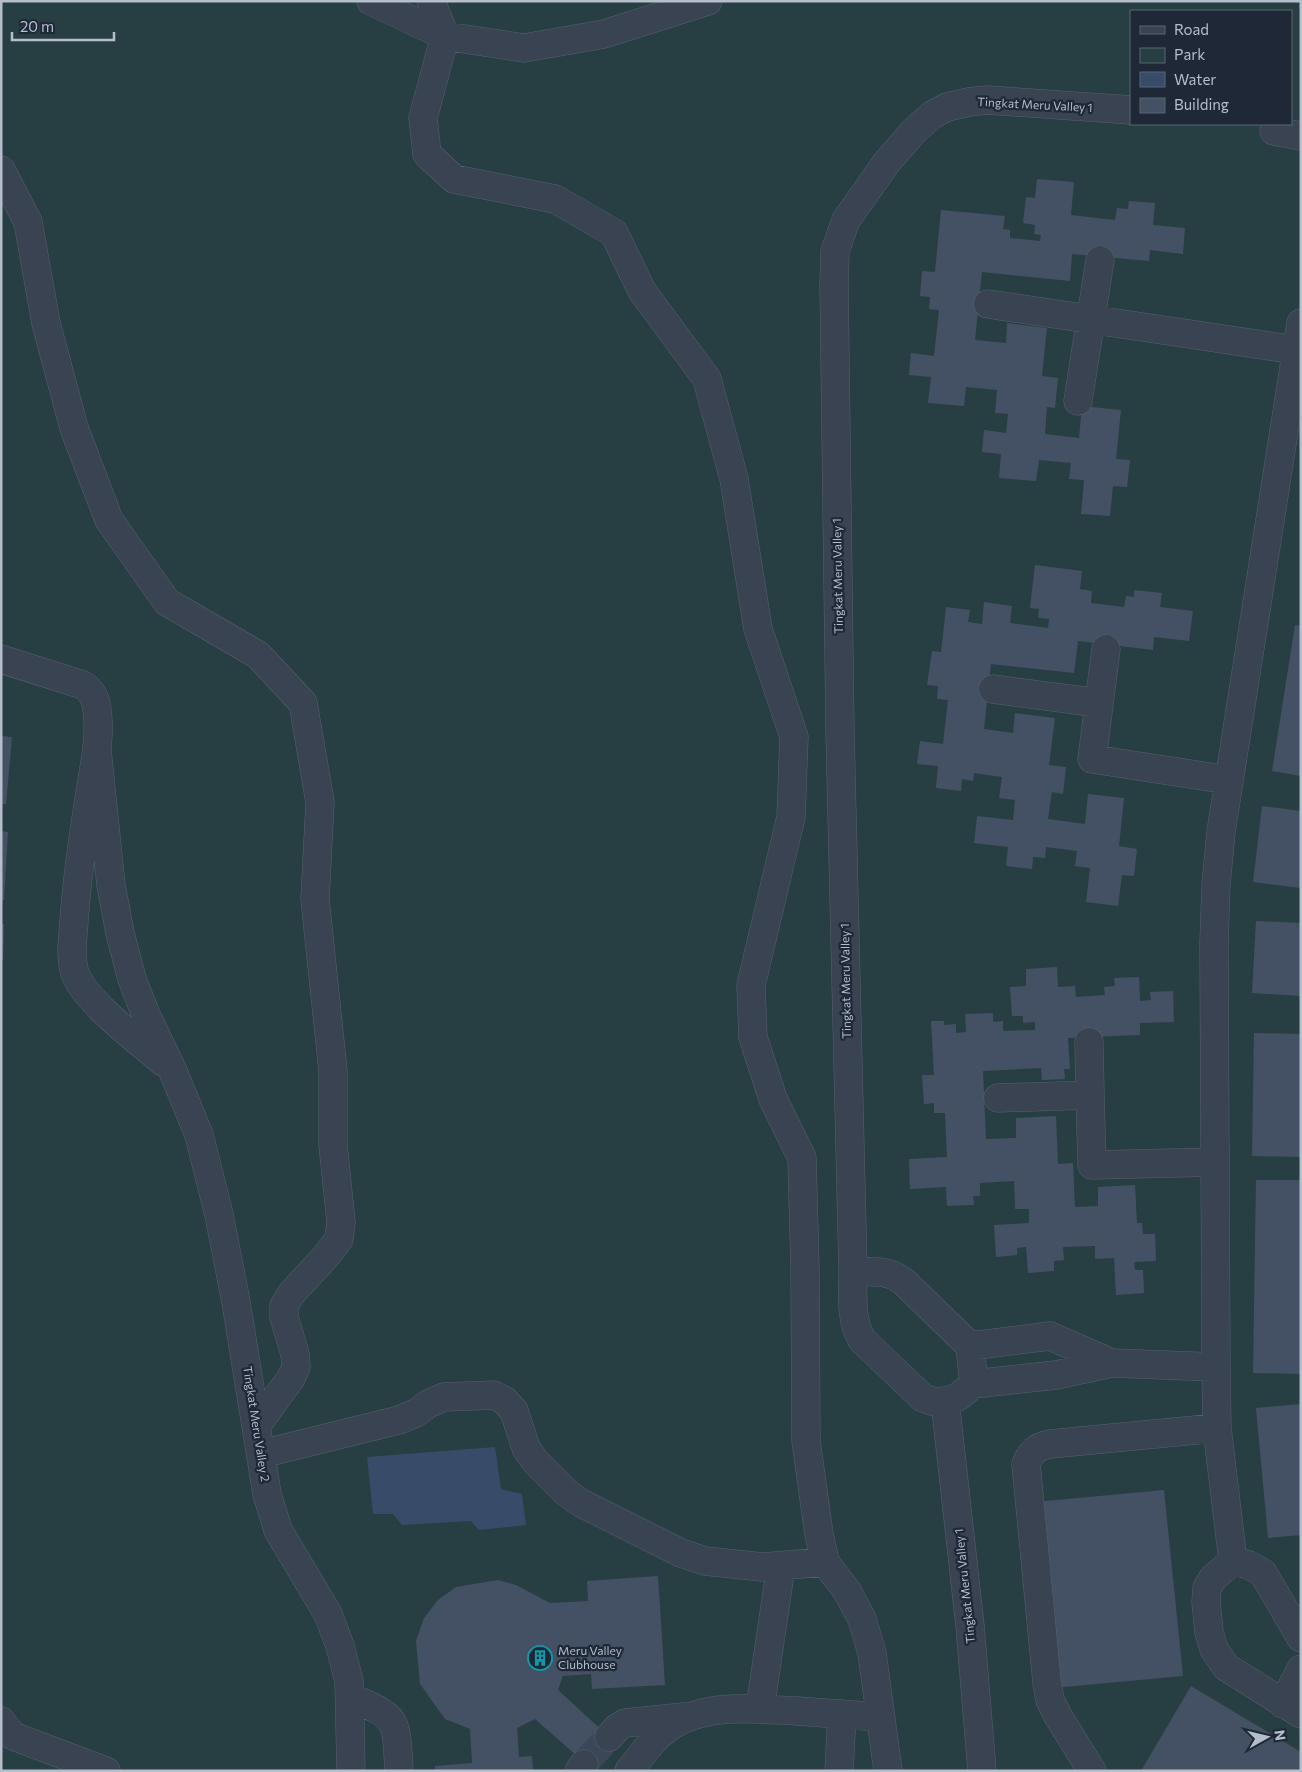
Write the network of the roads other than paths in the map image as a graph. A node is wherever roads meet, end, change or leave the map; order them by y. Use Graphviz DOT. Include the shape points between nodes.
graph roads {
  1 [pos="371,1"];
  2 [pos="431,1"];
  3 [pos="708,1"];
  4 [pos="445,36"];
  5 [pos="1130,110"];
  6 [pos="1274,131"];
  7 [pos="1301,136"];
  8 [pos="1,170"];
  9 [pos="1100,260"];
  10 [pos="988,304"];
  11 [pos="1091,319"];
  12 [pos="1301,322"];
  13 [pos="1296,350"];
  14 [pos="1078,401"];
  15 [pos="1106,649"];
  16 [pos="1,660"];
  17 [pos="992,689"];
  18 [pos="1099,703"];
  19 [pos="97,750"];
  20 [pos="1229,780"];
  21 [pos="1089,1042"];
  22 [pos="172,1069"];
  23 [pos="1090,1095"];
  24 [pos="998,1098"];
  25 [pos="1216,1162"];
  26 [pos="852,1272"];
  27 [pos="970,1346"];
  28 [pos="1112,1363"];
  29 [pos="1216,1367"];
  30 [pos="974,1384"];
  31 [pos="945,1401"];
  32 [pos="257,1425"];
  33 [pos="1217,1428"];
  34 [pos="261,1454"];
  35 [pos="1233,1561"];
  36 [pos="825,1562"];
  37 [pos="781,1566"];
  38 [pos="1301,1638"];
  39 [pos="1301,1669"];
  40 [pos="350,1697"];
  41 [pos="760,1709"];
  42 [pos="1292,1709"];
  43 [pos="842,1714"];
  44 [pos="692,1716"];
  45 [pos="880,1717"];
  46 [pos="1,1720"];
  47 [pos="609,1737"];
  48 [pos="840,1765"];
  49 [pos="106,1771"];
  50 [pos="351,1771"];
  51 [pos="399,1771"];
  52 [pos="629,1771"];
  53 [pos="888,1771"];
  54 [pos="982,1771"];
  55 [pos="1092,1771"];
  1 -- 4 [label="street"];
  2 -- 4 [label="street"];
  3 -- 4 [label="street" via="604,34 524,48"];
  4 -- 36 [label="street" via="423,118 427,154 454,179 555,199 614,233 642,291 707,379 734,479 758,630 794,737 791,817 751,985 753,1037 773,1099 802,1158 806,1442"];
  5 -- 26 [label="street, Tingkat Meru Valley 1" via="987,100 947,108 932,115 887,162 846,220 835,252 840,731"];
  6 -- 7 [label="street"];
  8 -- 32 [label="street" via="28,222 46,323 74,428 109,520 166,602 258,655 303,702 320,802 315,899 333,1070 333,1146 341,1222 339,1239 284,1306 296,1367"];
  9 -- 11 [label="street"];
  10 -- 11 [label="street"];
  11 -- 13 [label="street"];
  11 -- 14 [label="street"];
  12 -- 13 [label="street"];
  13 -- 20 [label="street"];
  15 -- 18 [label="street"];
  16 -- 19 [label="street" via="83,685 90,690 97,709"];
  17 -- 18 [label="street"];
  18 -- 20 [label="street" via="1092,760"];
  19 -- 22 [label="street, Tingkat Meru Valley 2" via="110,876 120,933 135,988"];
  19 -- 22 [label="street" via="76,882 74,970 90,996"];
  20 -- 25 [label="street" via="1215,904"];
  21 -- 23 [label="street"];
  22 -- 32 [label="street, Tingkat Meru Valley 2" via="199,1135 219,1215"];
  23 -- 24 [label="street"];
  23 -- 25 [label="street" via="1092,1165"];
  25 -- 29 [label="street"];
  26 -- 27 [label="street" via="894,1274"];
  26 -- 31 [label="street, Tingkat Meru Valley 1" via="853,1314 862,1340 923,1398"];
  27 -- 28 [label="street" via="1050,1336"];
  27 -- 30 [label="street"];
  28 -- 29 [label="street"];
  28 -- 30 [label="street" via="1056,1375"];
  29 -- 33 [label="street"];
  30 -- 31 [label="street" via="958,1397"];
  31 -- 54 [label="street, Tingkat Meru Valley 1"];
  32 -- 34 [label="street, Tingkat Meru Valley 2"];
  33 -- 35 [label="street"];
  33 -- 55 [label="street" via="1050,1444 1030,1453 1026,1464 1050,1700"];
  34 -- 37 [label="street" via="399,1420 444,1397 494,1395 514,1411 526,1448 535,1461 581,1503 682,1554 762,1567"];
  34 -- 40 [label="street, Tingkat Meru Valley 2" via="267,1494 278,1530 328,1614 340,1646"];
  35 -- 38 [label="street" via="1263,1572"];
  35 -- 42 [label="street" via="1207,1588 1209,1632 1214,1649 1226,1667"];
  36 -- 37 [label="street"];
  36 -- 45 [label="street" via="862,1619 872,1653"];
  37 -- 41 [label="street"];
  39 -- 42 [label="street"];
  40 -- 50 [label="street, Tingkat Meru Valley 2"];
  40 -- 51 [label="street" via="390,1718 397,1732"];
  41 -- 43 [label="street"];
  41 -- 44 [label="street" via="723,1709"];
  43 -- 45 [label="street"];
  43 -- 48 [label="street"];
  44 -- 47 [label="street" via="625,1724"];
  44 -- 52 [label="street" via="673,1725 654,1740"];
  45 -- 53 [label="street"];
  46 -- 49 [label="street" via="13,1736"];
}
